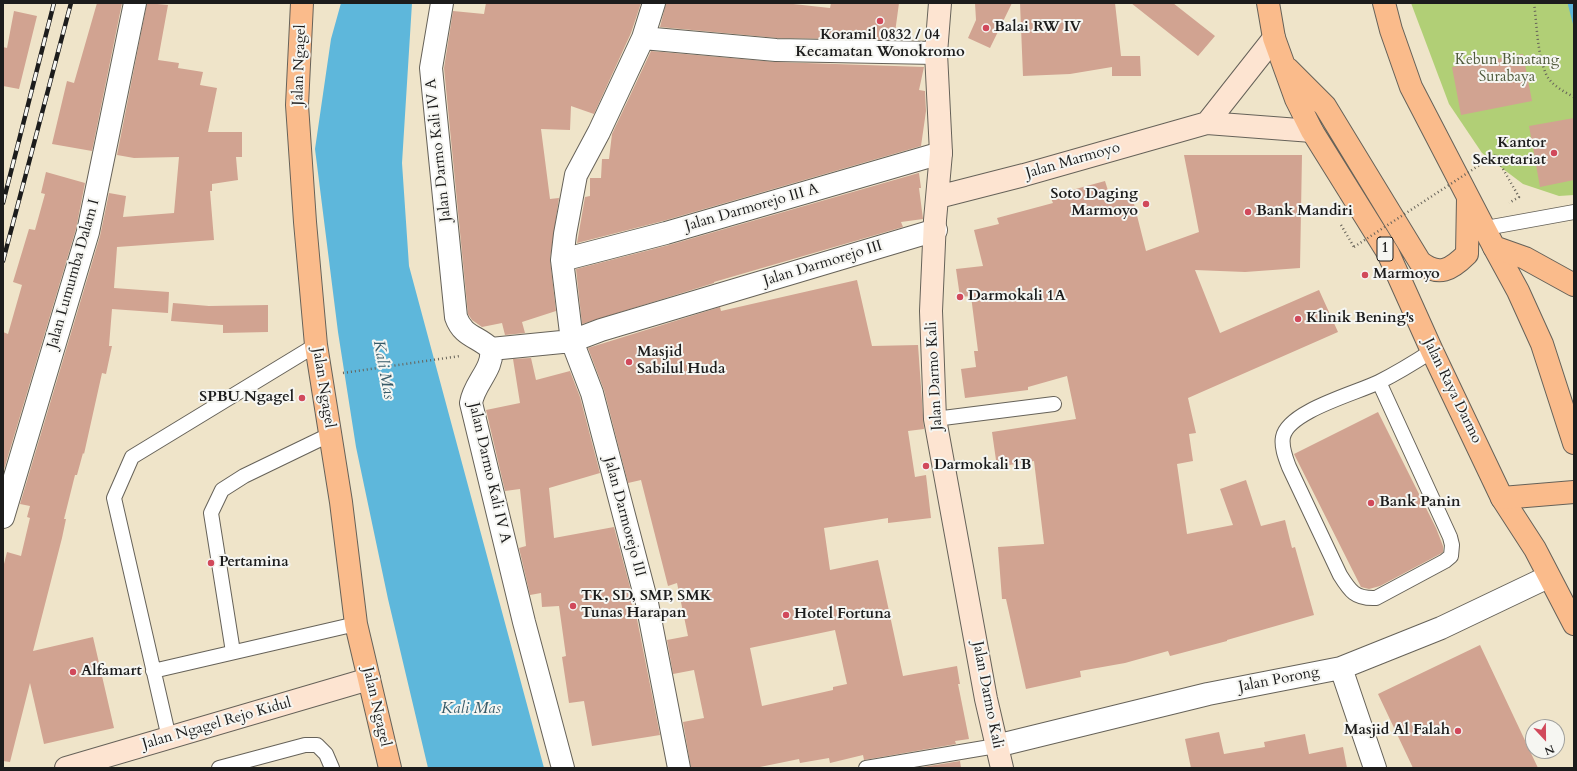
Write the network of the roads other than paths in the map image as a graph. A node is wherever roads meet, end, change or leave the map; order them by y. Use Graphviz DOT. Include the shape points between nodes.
graph roads {
  1 [pos="135,3"];
  2 [pos="302,3"];
  3 [pos="442,3"];
  4 [pos="654,3"];
  5 [pos="940,3"];
  6 [pos="1268,3"];
  7 [pos="1384,3"];
  8 [pos="643,38"];
  9 [pos="1274,38"];
  10 [pos="936,53"];
  11 [pos="1284,66"];
  12 [pos="1207,123"];
  13 [pos="1312,131"];
  14 [pos="941,153"];
  15 [pos="1468,195"];
  16 [pos="938,196"];
  17 [pos="1574,212"];
  18 [pos="936,230"];
  19 [pos="1487,232"];
  20 [pos="562,260"];
  21 [pos="1574,285"];
  22 [pos="572,341"];
  23 [pos="316,345"];
  24 [pos="491,349"];
  25 [pos="1432,351"];
  26 [pos="1379,382"];
  27 [pos="1054,404"];
  28 [pos="935,419"];
  29 [pos="331,434"];
  30 [pos="1574,443"];
  31 [pos="1574,492"];
  32 [pos="1502,498"];
  33 [pos="3,517"];
  34 [pos="1548,577"];
  35 [pos="356,624"];
  36 [pos="1574,624"];
  37 [pos="233,652"];
  38 [pos="1341,668"];
  39 [pos="153,671"];
  40 [pos="369,679"];
  41 [pos="169,738"];
  42 [pos="996,746"];
  43 [pos="66,768"];
  44 [pos="219,768"];
  45 [pos="332,768"];
  46 [pos="390,768"];
  47 [pos="563,768"];
  48 [pos="679,768"];
  49 [pos="866,768"];
  50 [pos="1002,768"];
  51 [pos="1375,768"];
  1 -- 33 [label="street, Jalan Lumumba Dalam I" via="88,232"];
  2 -- 23 [label="main road, Jalan Ngagel" via="297,105"];
  3 -- 24 [label="street, Jalan Darmo Kali IV A" via="431,68 456,317 459,326 466,333 484,342"];
  4 -- 8 [label="street, Jalan Darmorejo III"];
  5 -- 10 [label="main road, Jalan Darmo Kali"];
  6 -- 9 [label="main road, Jalan Raya Darmo / 1"];
  7 -- 15 [label="main road" via="1411,87"];
  8 -- 10 [label="street" via="776,50"];
  8 -- 20 [label="street, Jalan Darmorejo III" via="576,175"];
  9 -- 11 [label="main road, Jalan Raya Darmo / 1"];
  9 -- 12 [label="main road"];
  10 -- 14 [label="main road, Jalan Darmo Kali"];
  11 -- 13 [label="main road, Jalan Raya Darmo / 1" via="1296,99"];
  11 -- 15 [label="main road" via="1325,106 1420,262 1429,269 1436,271 1448,268 1467,254"];
  12 -- 13 [label="main road, Jalan Marmoyo"];
  12 -- 16 [label="main road, Jalan Marmoyo" via="1024,175"];
  13 -- 25 [label="main road, Jalan Raya Darmo / 1" via="1388,253"];
  14 -- 16 [label="main road, Jalan Darmo Kali"];
  14 -- 20 [label="street, Jalan Darmorejo III A" via="666,233"];
  15 -- 19 [label="main road"];
  16 -- 18 [label="main road, Jalan Darmo Kali"];
  17 -- 19 [label="lane"];
  18 -- 22 [label="street, Jalan Darmorejo III" via="601,330"];
  18 -- 28 [label="main road, Jalan Darmo Kali" via="931,311"];
  19 -- 21 [label="main road" via="1525,258"];
  19 -- 30 [label="main road" via="1542,344"];
  20 -- 22 [label="street, Jalan Darmorejo III"];
  22 -- 24 [label="street, Jalan Darmorejo III"];
  22 -- 48 [label="street, Jalan Darmorejo III" via="592,393 646,603"];
  23 -- 29 [label="main road, Jalan Ngagel"];
  23 -- 39 [label="lane" via="132,457 114,498"];
  24 -- 47 [label="street, Jalan Darmo Kali IV A" via="491,363 472,394 471,403 524,622"];
  25 -- 26 [label="lane"];
  25 -- 32 [label="main road, Jalan Raya Darmo / 1"];
  26 -- 26 [label="lane" via="1440,512 1452,545 1451,556 1445,561 1376,598 1365,598 1350,591 1340,575 1288,467 1283,437 1290,426 1314,408"];
  27 -- 28 [label="lane"];
  28 -- 42 [label="main road, Jalan Darmo Kali"];
  29 -- 35 [label="main road, Jalan Ngagel"];
  29 -- 37 [label="lane" via="244,476 222,490 211,514"];
  31 -- 32 [label="main road"];
  32 -- 34 [label="main road, Jalan Raya Darmo" via="1535,549"];
  34 -- 36 [label="main road, Jalan Raya Darmo"];
  34 -- 38 [label="street, Jalan Porong" via="1441,628"];
  35 -- 37 [label="lane"];
  35 -- 40 [label="main road, Jalan Ngagel"];
  37 -- 39 [label="lane"];
  38 -- 42 [label="street, Jalan Porong" via="1208,694"];
  38 -- 51 [label="street"];
  39 -- 41 [label="lane"];
  40 -- 41 [label="main road, Jalan Ngagel Rejo Kidul"];
  40 -- 46 [label="main road, Jalan Ngagel"];
  41 -- 43 [label="main road, Jalan Ngagel Rejo Kidul"];
  42 -- 49 [label="lane"];
  42 -- 50 [label="main road, Jalan Darmo Kali"];
  44 -- 45 [label="lane" via="305,745 317,745 326,754"];
}
